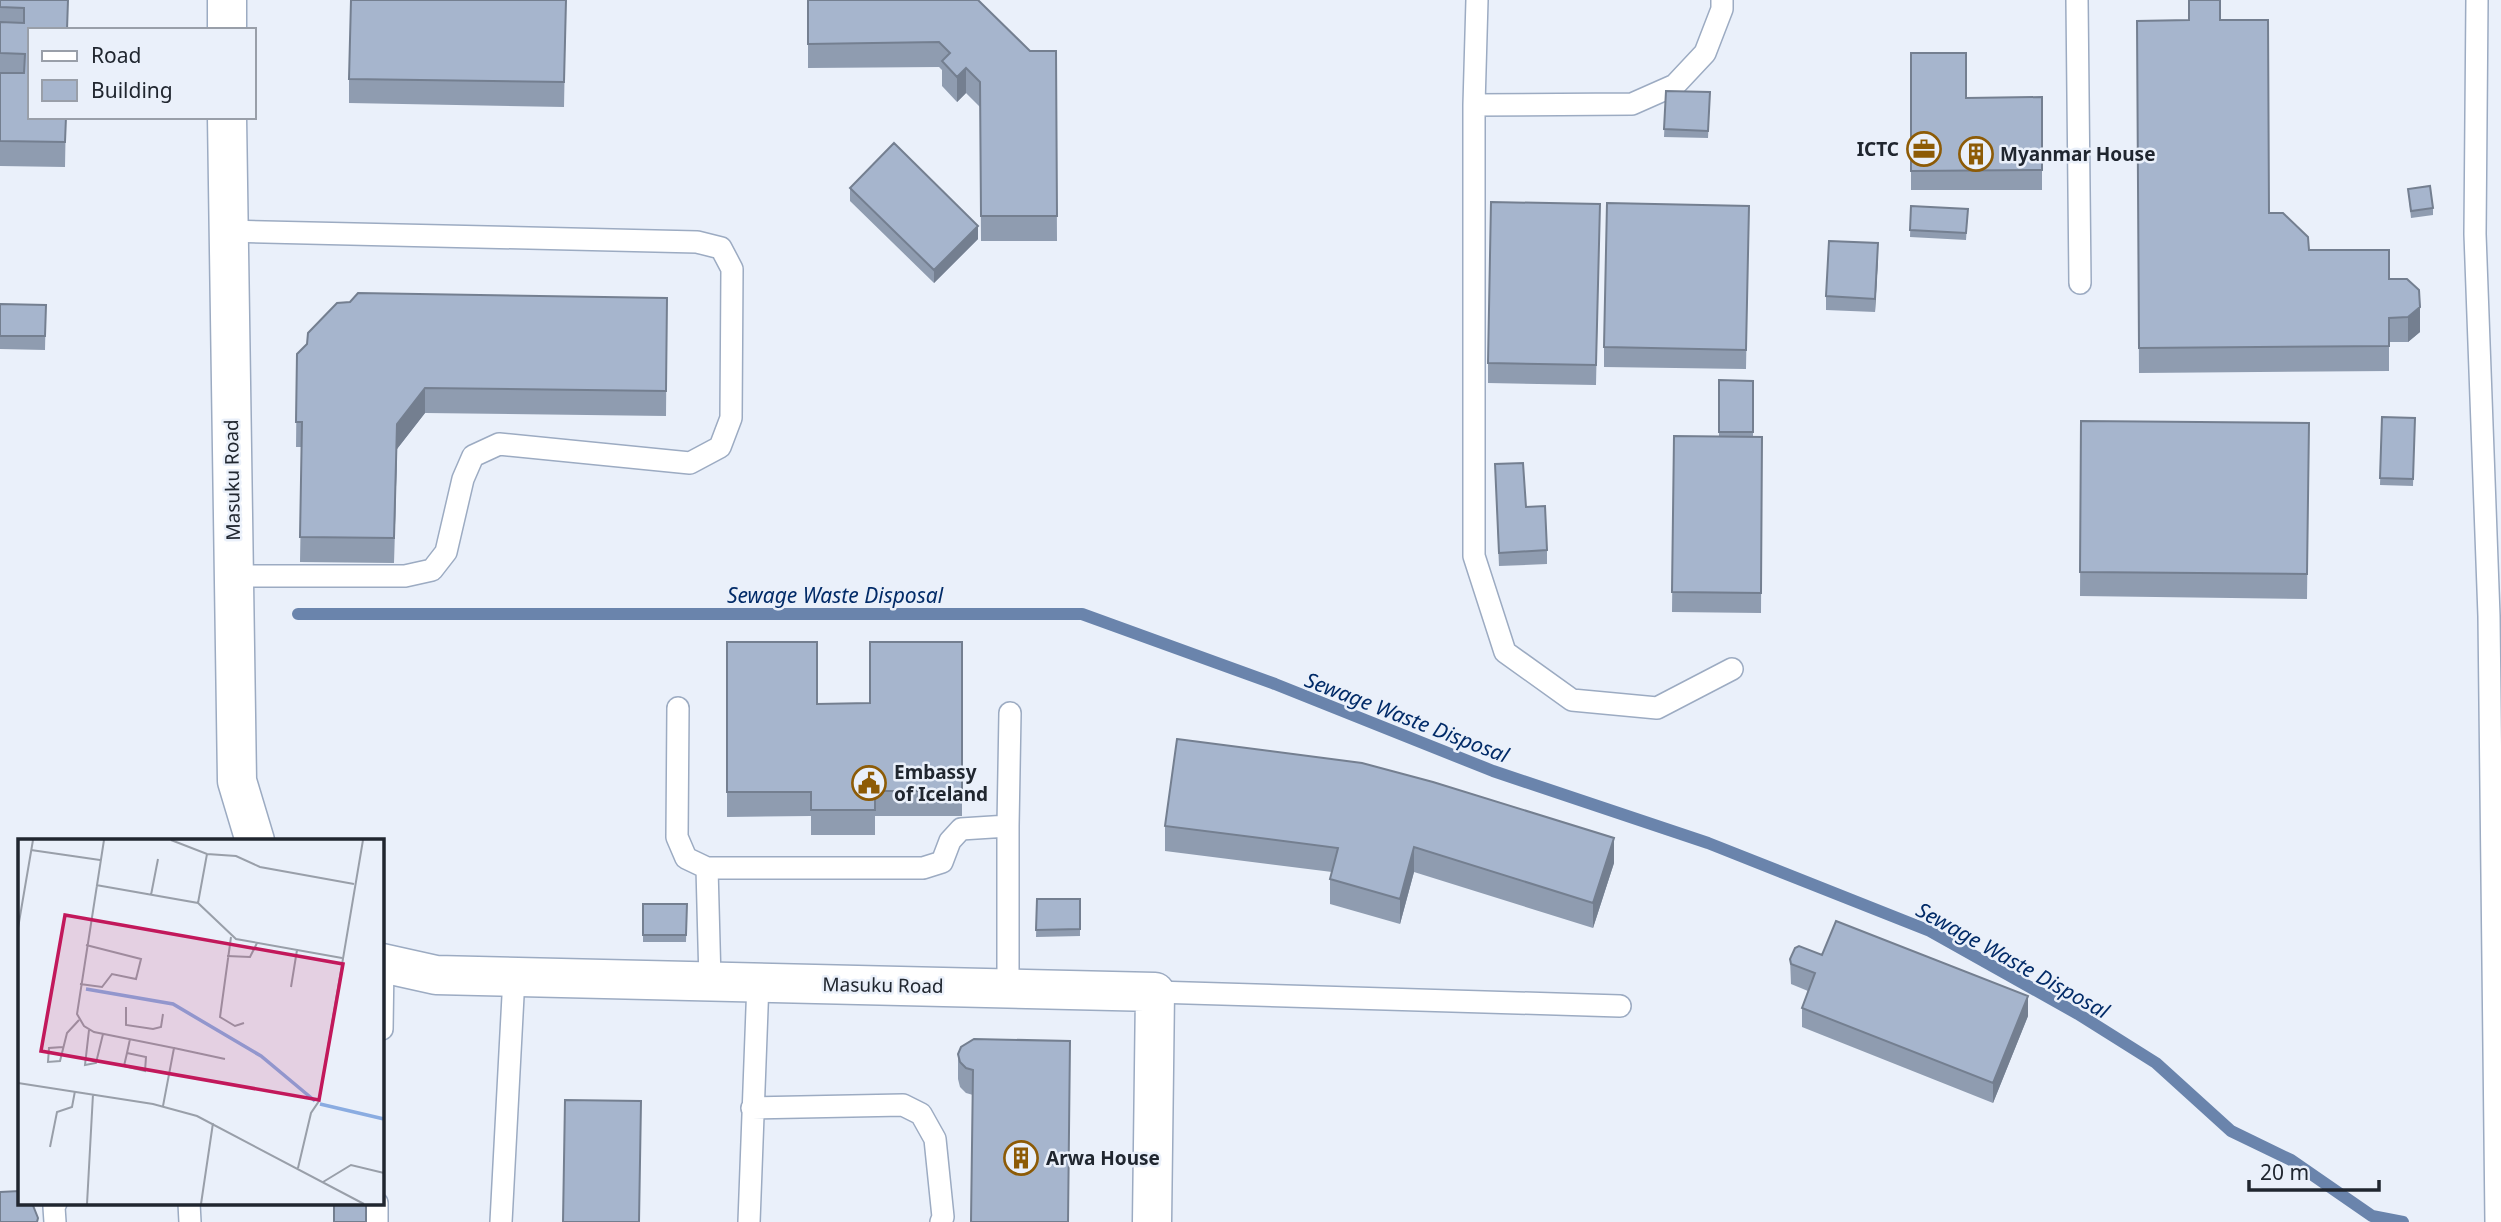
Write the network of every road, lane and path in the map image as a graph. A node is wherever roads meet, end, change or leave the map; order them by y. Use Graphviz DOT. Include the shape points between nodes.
graph roads {
  1 [pos="227,0"];
  2 [pos="1477,0"];
  3 [pos="1722,0"];
  4 [pos="2077,0"];
  5 [pos="2477,0"];
  6 [pos="227,28"];
  7 [pos="1474,105"];
  8 [pos="227,119"];
  9 [pos="227,231"];
  10 [pos="2080,283"];
  11 [pos="234,576"];
  12 [pos="1732,669"];
  13 [pos="678,708"];
  14 [pos="1010,713"];
  15 [pos="1008,826"];
  16 [pos="255,839"];
  17 [pos="706,868"];
  18 [pos="383,963"];
  19 [pos="514,976"];
  20 [pos="709,981"];
  21 [pos="758,982"];
  22 [pos="1008,988"];
  23 [pos="1155,992"];
  24 [pos="1620,1006"];
  25 [pos="752,1108"];
  26 [pos="56,1204"];
  27 [pos="189,1204"];
  28 [pos="377,1204"];
  29 [pos="55,1222"];
  30 [pos="190,1222"];
  31 [pos="377,1222"];
  32 [pos="501,1222"];
  33 [pos="749,1222"];
  34 [pos="941,1222"];
  35 [pos="1152,1222"];
  36 [pos="2496,1222"];
  1 -- 6 [label="street"];
  2 -- 7 [label="lane"];
  3 -- 7 [label="lane" via="1705,53 1675,85 1632,104"];
  4 -- 10 [label="lane"];
  5 -- 36 [label="lane" via="2475,234 2489,616"];
  7 -- 12 [label="lane" via="1474,555 1505,652 1572,700 1657,708"];
  8 -- 9 [label="street, Masuku Road"];
  9 -- 11 [label="street, Masuku Road"];
  9 -- 11 [label="lane" via="697,242 721,248 733,270 731,418 720,447 690,463 499,444 473,456 446,552 432,570 405,576"];
  11 -- 16 [label="street, Masuku Road" via="237,781"];
  13 -- 17 [label="lane" via="677,836 685,858"];
  14 -- 15 [label="lane"];
  15 -- 17 [label="lane" via="961,829 950,841 942,862 923,868"];
  15 -- 22 [label="lane"];
  17 -- 20 [label="lane"];
  18 -- 19 [label="street, Masuku Road" via="436,975"];
  19 -- 20 [label="street, Masuku Road"];
  19 -- 32 [label="lane"];
  20 -- 21 [label="street, Masuku Road"];
  21 -- 22 [label="street, Masuku Road"];
  21 -- 25 [label="lane"];
  22 -- 23 [label="street, Masuku Road"];
  23 -- 24 [label="lane"];
  23 -- 35 [label="street"];
  25 -- 33 [label="lane"];
  25 -- 34 [label="lane" via="903,1105 921,1114 936,1139"];
  26 -- 29 [label="lane"];
  27 -- 30 [label="lane"];
  28 -- 31 [label="lane"];
}
